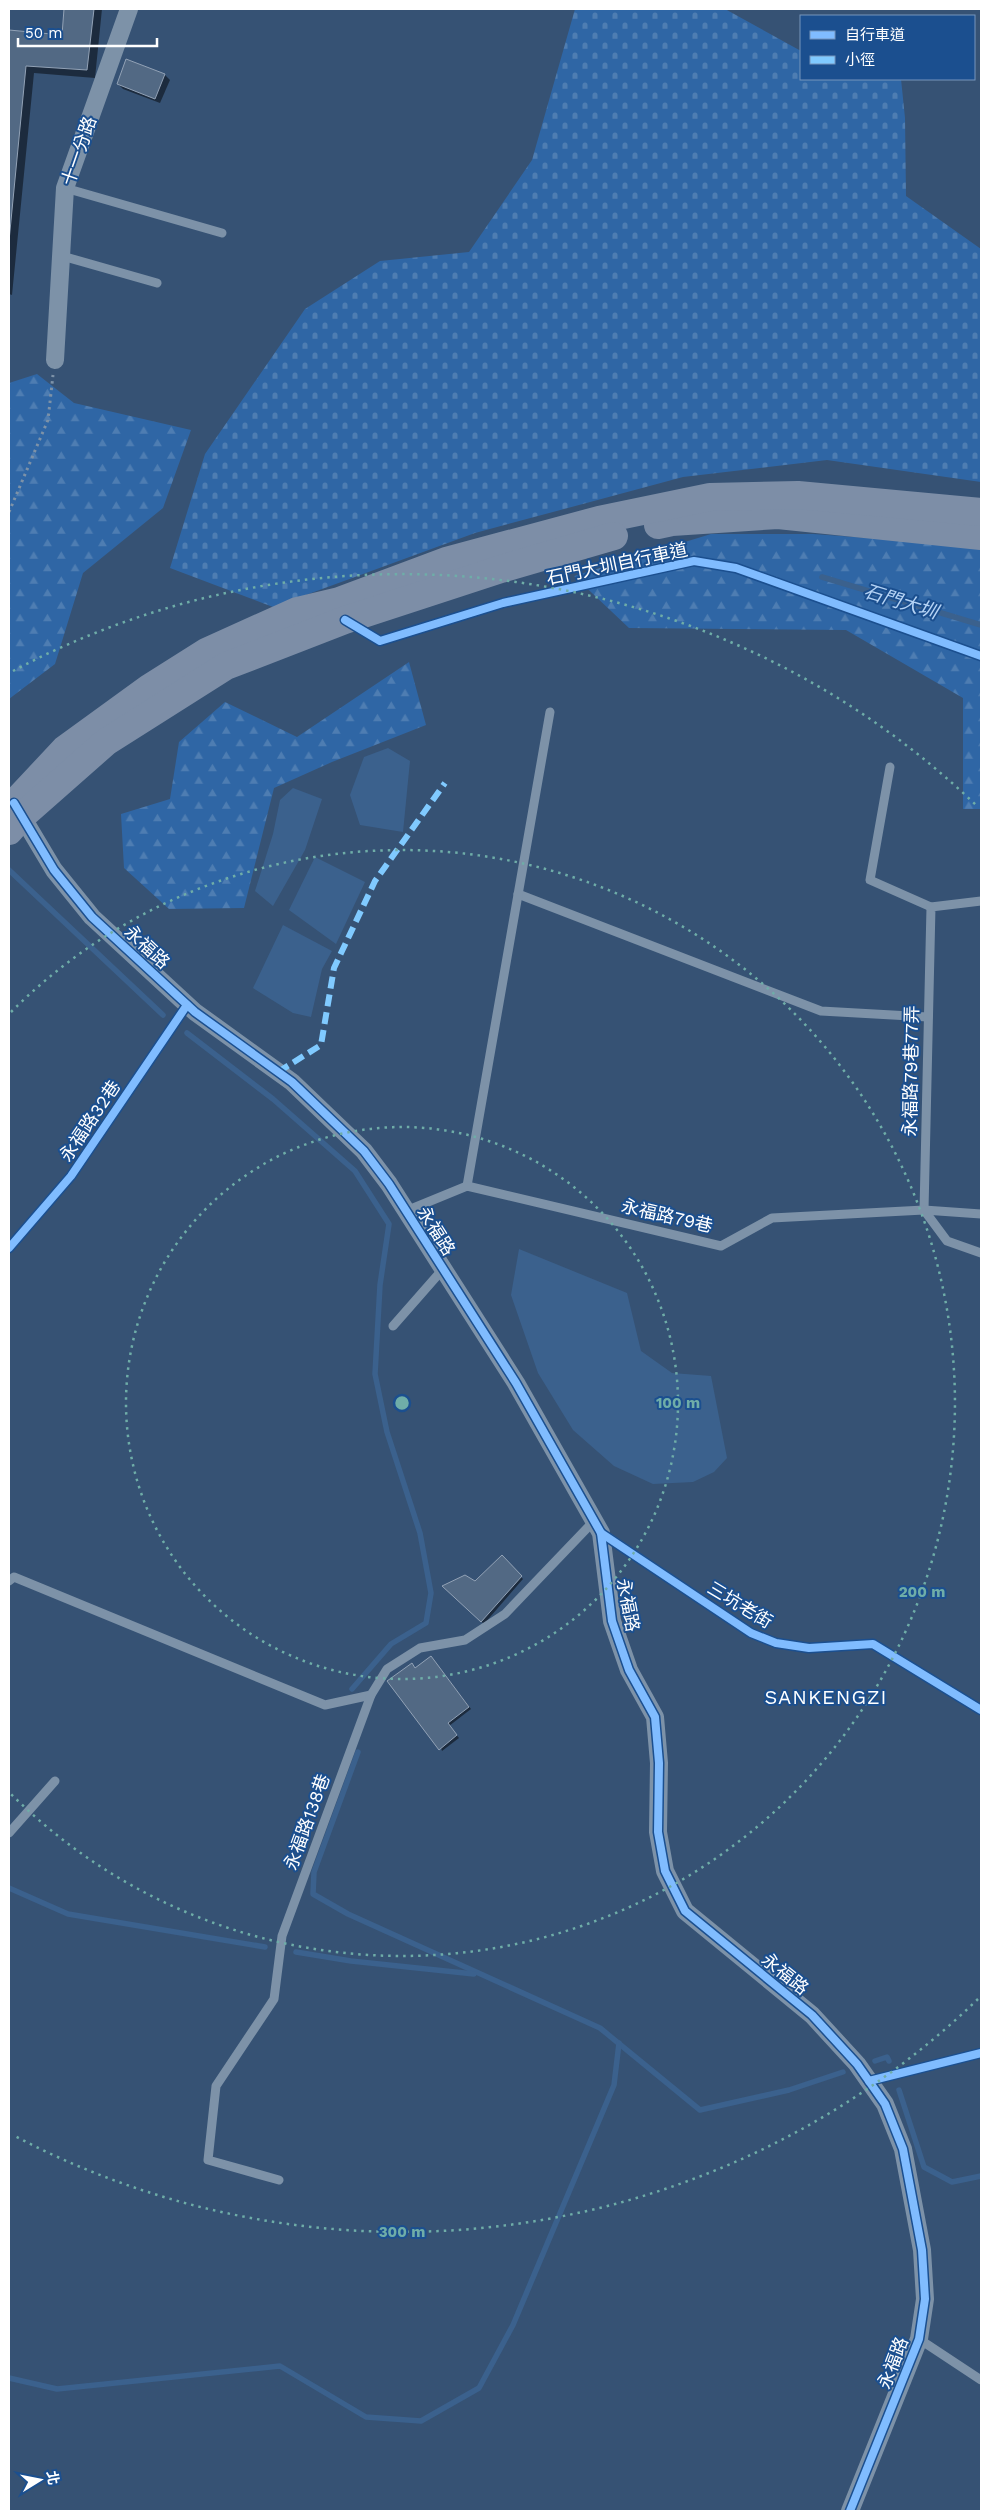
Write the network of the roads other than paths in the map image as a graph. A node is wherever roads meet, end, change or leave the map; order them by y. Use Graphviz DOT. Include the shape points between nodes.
graph roads {
  1 [pos="130,9"];
  2 [pos="65,188"];
  3 [pos="222,233"];
  4 [pos="62,256"];
  5 [pos="157,283"];
  6 [pos="55,360"];
  7 [pos="981,512"];
  8 [pos="981,536"];
  9 [pos="550,712"];
  10 [pos="890,767"];
  11 [pos="14,815"];
  12 [pos="518,894"];
  13 [pos="981,901"];
  14 [pos="931,908"];
  15 [pos="187,1006"];
  16 [pos="928,1017"];
  17 [pos="467,1186"];
  18 [pos="924,1210"];
  19 [pos="406,1211"];
  20 [pos="981,1214"];
  21 [pos="9,1248"];
  22 [pos="981,1253"];
  23 [pos="443,1269"];
  24 [pos="393,1326"];
  25 [pos="597,1528"];
  26 [pos="9,1581"];
  27 [pos="370,1695"];
  28 [pos="981,1710"];
  29 [pos="55,1781"];
  30 [pos="9,1833"];
  31 [pos="981,2053"];
  32 [pos="869,2081"];
  33 [pos="279,2180"];
  34 [pos="919,2339"];
  35 [pos="981,2380"];
  36 [pos="850,2511"];
  1 -- 2 [label="street, 十一分路"];
  2 -- 3 [label="lane"];
  2 -- 4 [label="street, 十一分路"];
  4 -- 5 [label="lane"];
  4 -- 6 [label="street, 十一分路"];
  7 -- 11 [label="main road" via="798,495 710,497 599,520 446,561 339,601 296,611 206,652 65,749"];
  8 -- 11 [label="main road" via="778,515 672,522 561,550 345,620 226,666 106,742"];
  9 -- 12 [label="lane"];
  10 -- 14 [label="lane" via="870,880"];
  11 -- 15 [label="street, 永福路" via="92,917"];
  12 -- 16 [label="lane" via="821,1011"];
  12 -- 17 [label="lane"];
  13 -- 14 [label="lane"];
  14 -- 16 [label="lane, 永福路79巷77弄"];
  15 -- 19 [label="street, 永福路" via="292,1082 364,1151"];
  15 -- 21 [label="lane, 永福路32巷" via="71,1176"];
  16 -- 18 [label="lane, 永福路79巷77弄"];
  17 -- 18 [label="lane, 永福路79巷" via="721,1246 772,1218"];
  17 -- 19 [label="lane"];
  18 -- 20 [label="lane, 永福路79巷"];
  18 -- 22 [label="lane" via="947,1241"];
  19 -- 23 [label="street, 永福路"];
  23 -- 24 [label="lane"];
  23 -- 25 [label="street, 永福路" via="516,1383"];
  25 -- 27 [label="lane, 永福路138巷" via="505,1614 465,1640 420,1648 387,1669"];
  25 -- 28 [label="lane, 三坑老街" via="751,1634 809,1648 873,1644"];
  25 -- 32 [label="street, 永福路" via="612,1621 629,1670 655,1717 659,1762 658,1832 665,1871 685,1911 812,2016 858,2064"];
  26 -- 27 [label="lane" via="14,1577 325,1705"];
  27 -- 33 [label="lane, 永福路138巷" via="282,1936 274,1999 216,2086 208,2160"];
  29 -- 30 [label="lane"];
  31 -- 32 [label="lane"];
  32 -- 34 [label="street, 永福路" via="885,2104 903,2149 918,2231 925,2299"];
  34 -- 35 [label="lane"];
  34 -- 36 [label="street, 永福路"];
}
